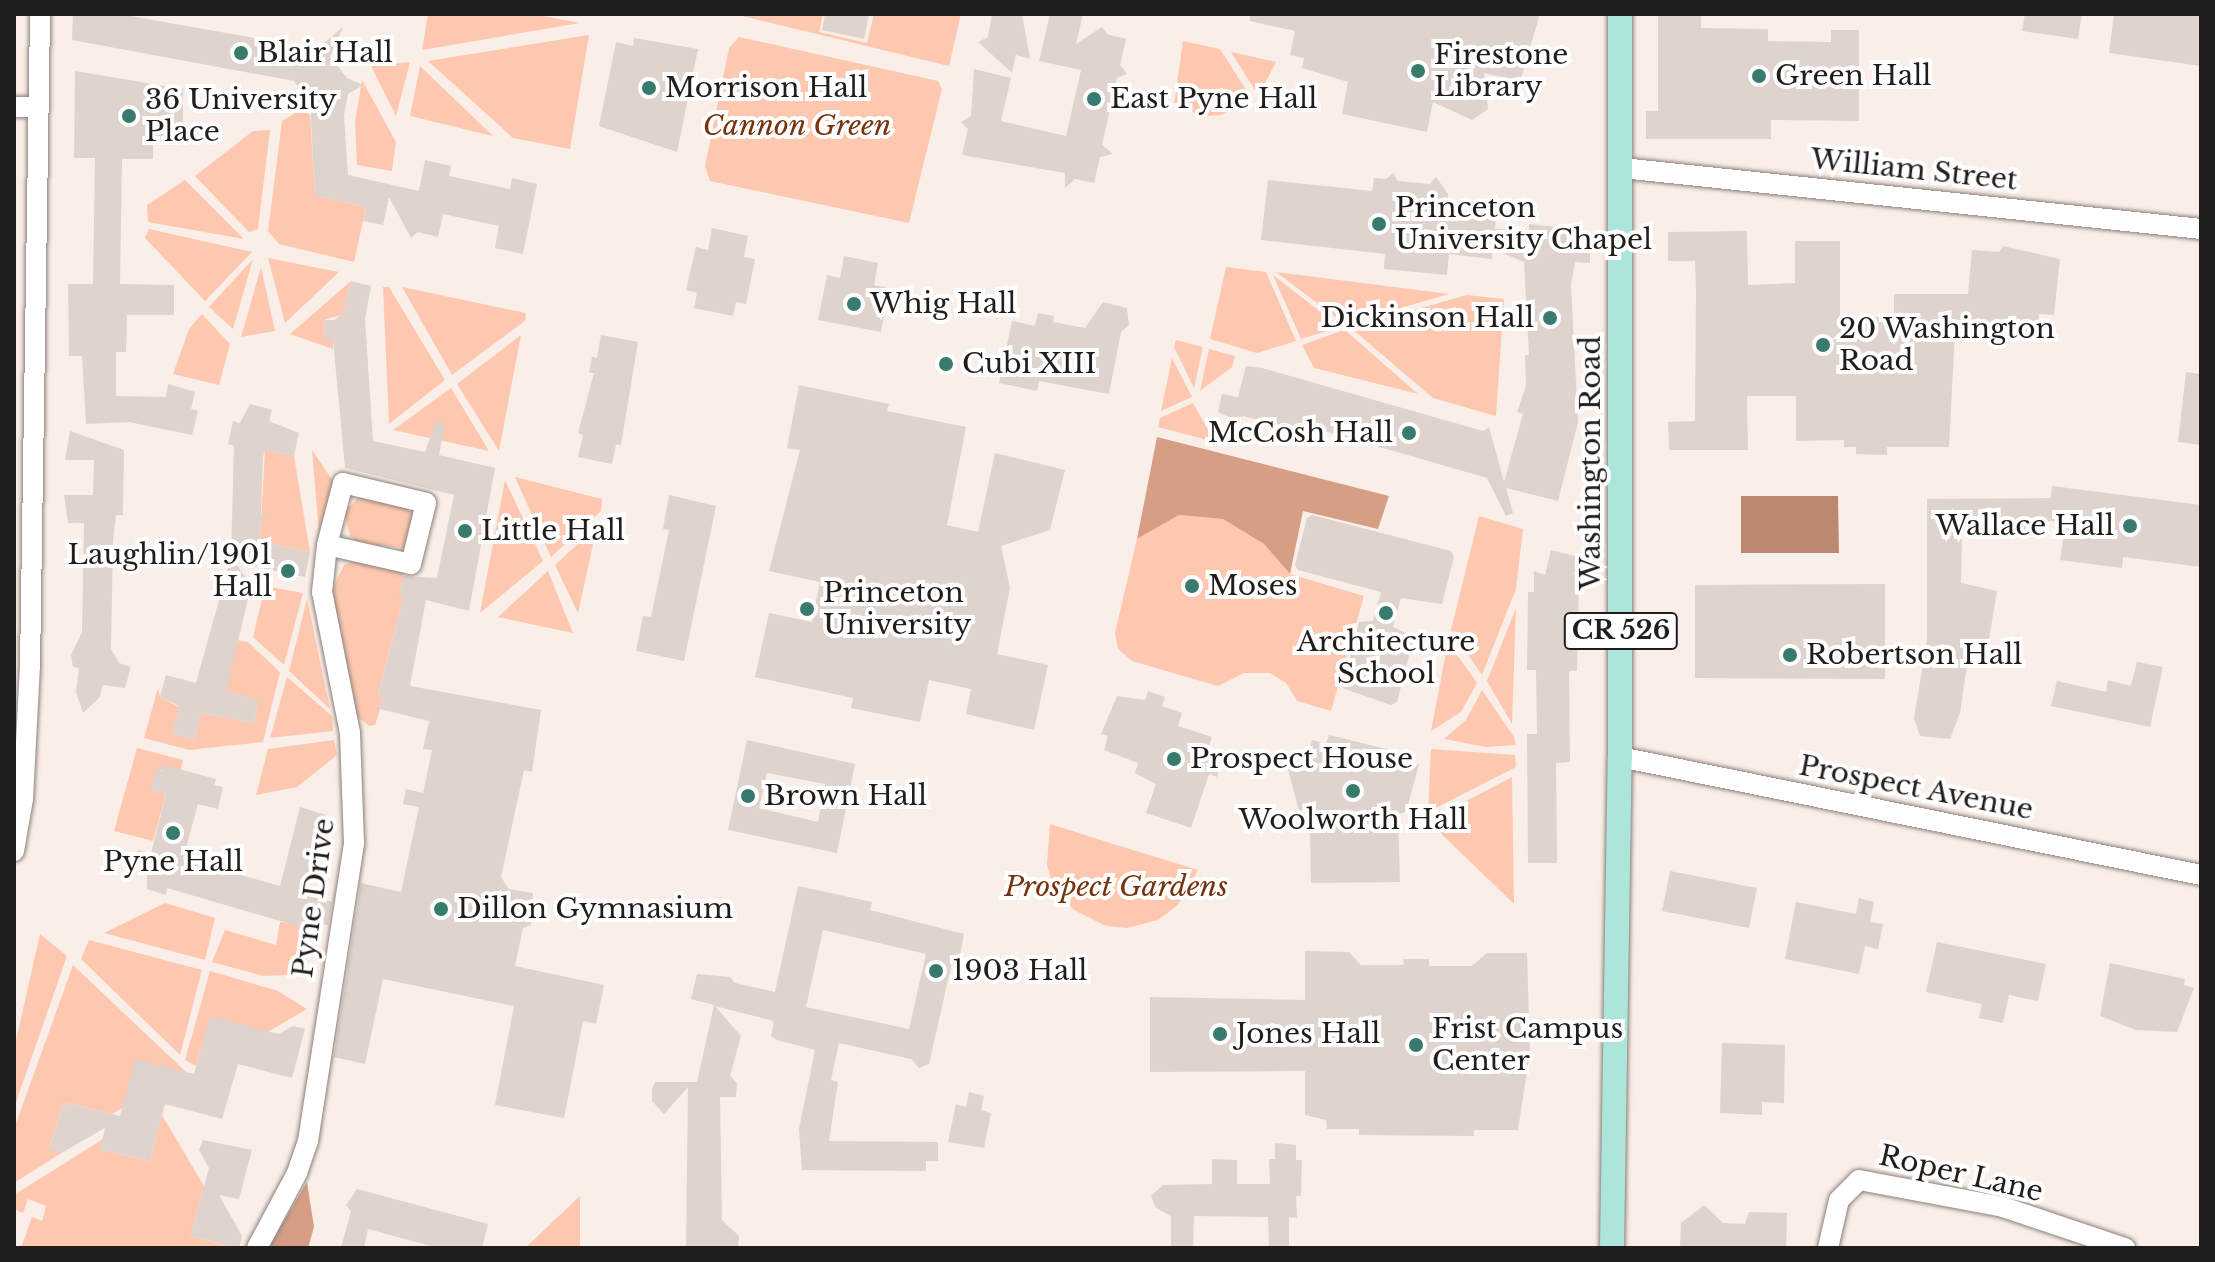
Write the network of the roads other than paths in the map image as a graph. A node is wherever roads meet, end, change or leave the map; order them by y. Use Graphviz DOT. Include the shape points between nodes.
graph roads {
  1 [pos="40,14"];
  2 [pos="1620,14"];
  3 [pos="14,107"];
  4 [pos="38,107"];
  5 [pos="1622,168"];
  6 [pos="2201,229"];
  7 [pos="22,474"];
  8 [pos="327,545"];
  9 [pos="1620,757"];
  10 [pos="14,851"];
  11 [pos="2201,875"];
  12 [pos="257,1248"];
  13 [pos="1612,1248"];
  14 [pos="1828,1248"];
  15 [pos="2125,1248"];
  1 -- 4 [label="street"];
  2 -- 5 [label="main road, Washington Road / CR 526"];
  3 -- 4 [label="street"];
  4 -- 7 [label="street"];
  5 -- 6 [label="street, William Street"];
  5 -- 9 [label="main road, Washington Road / CR 526"];
  7 -- 10 [label="street" via="30,667 23,799"];
  8 -- 8 [label="street, Pyne Drive" via="343,483 426,503 411,564"];
  8 -- 12 [label="street, Pyne Drive" via="322,592 350,733 354,843 308,1141"];
  9 -- 11 [label="street, Prospect Avenue"];
  9 -- 13 [label="main road, Washington Road / CR 526"];
  14 -- 15 [label="street, Roper Lane" via="1839,1200 1859,1180 2003,1207"];
}
